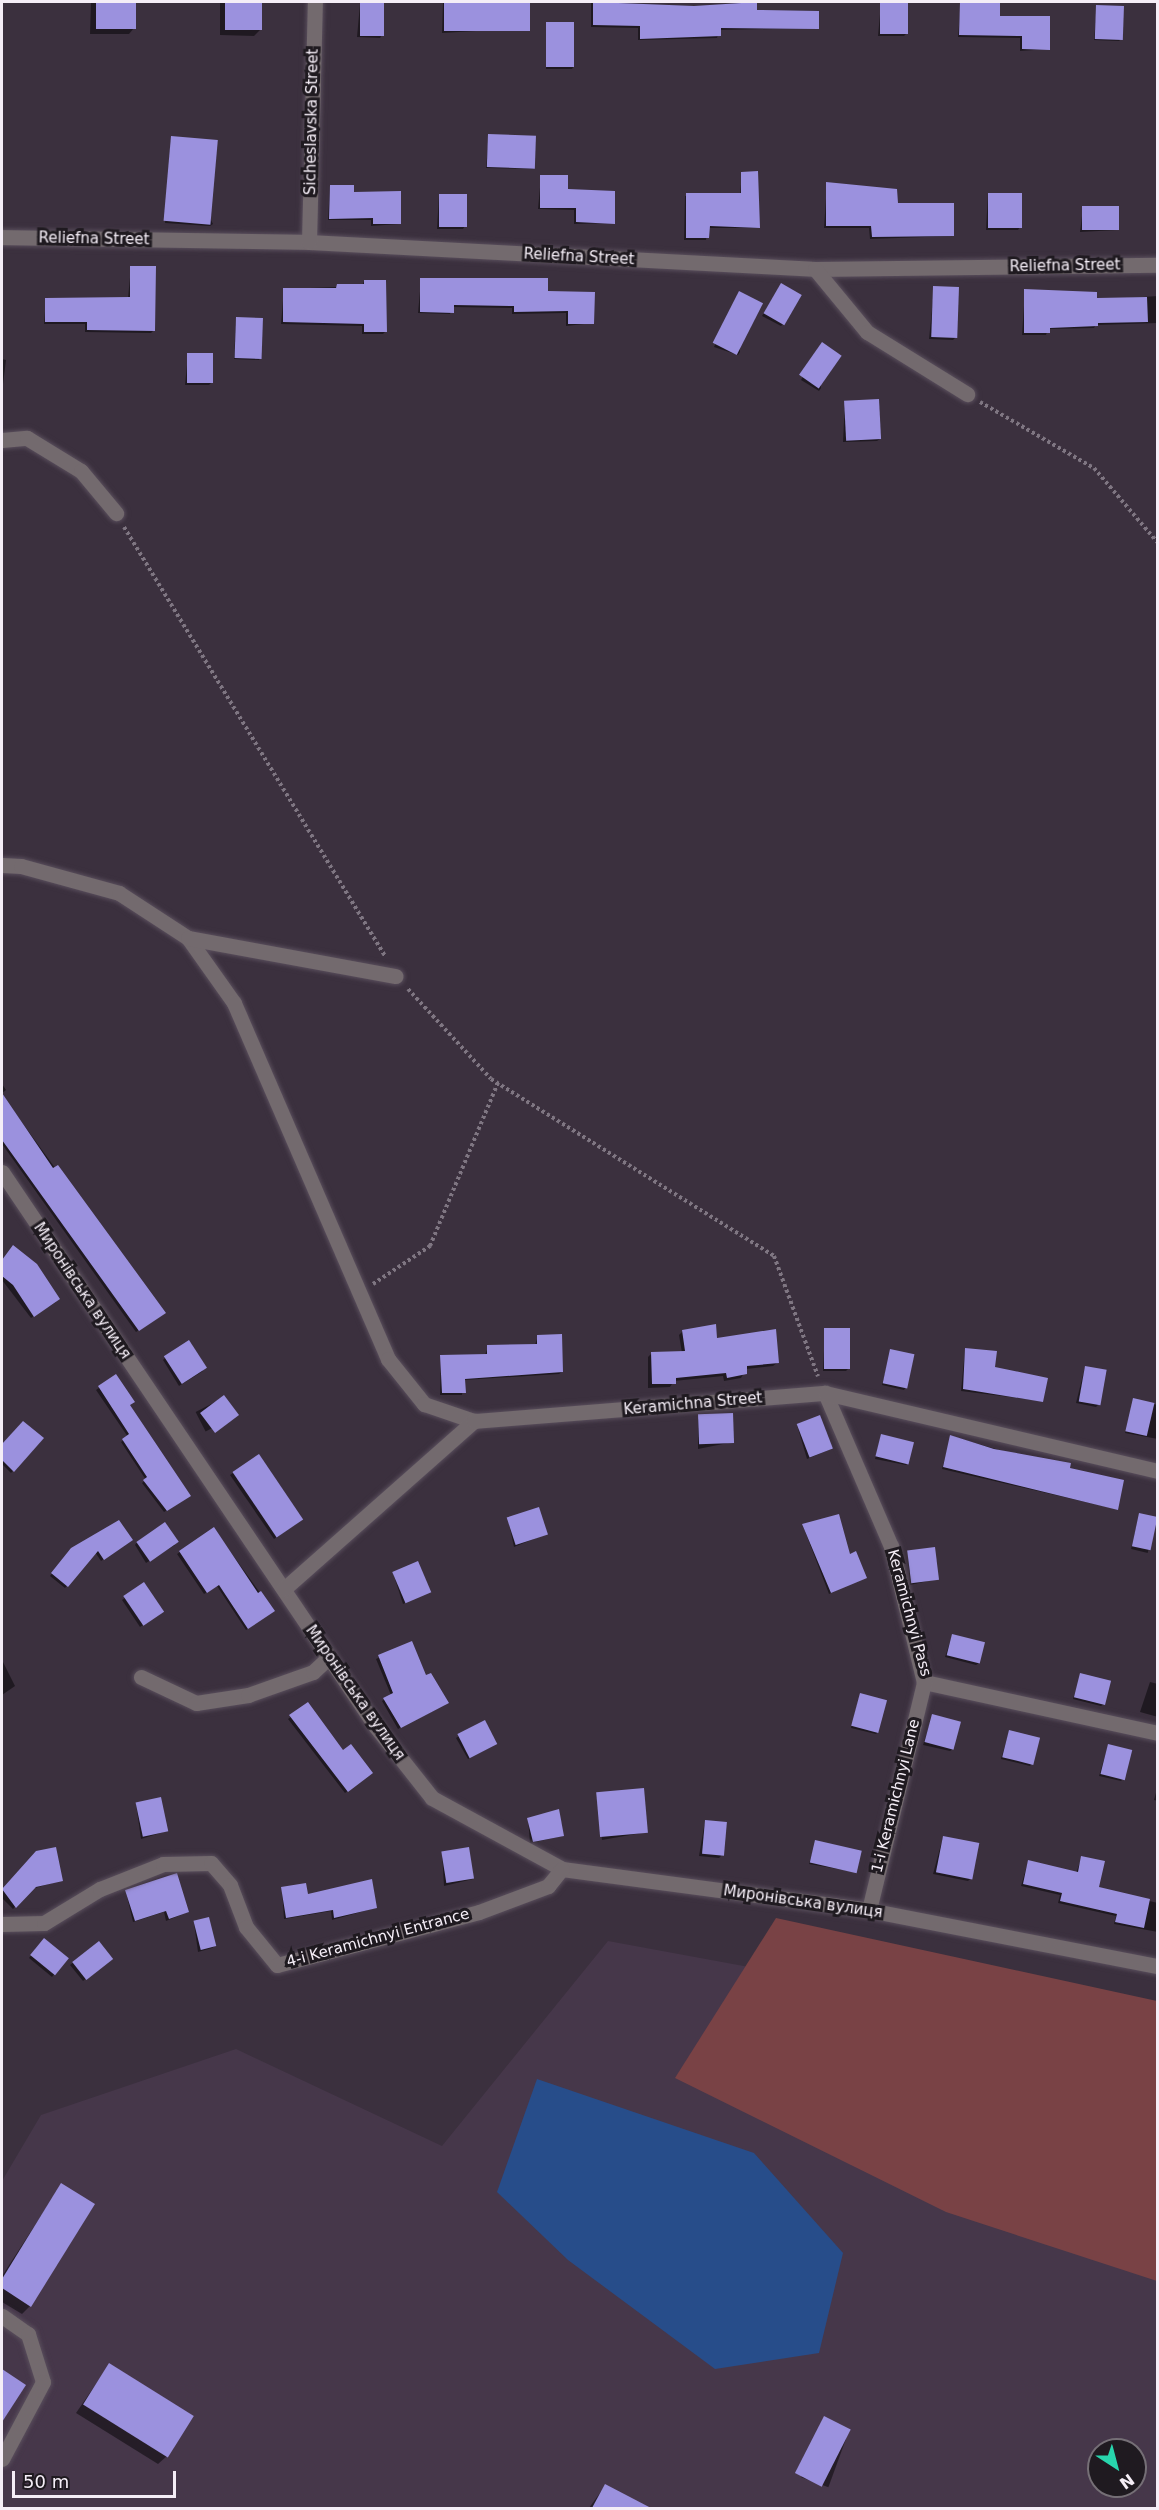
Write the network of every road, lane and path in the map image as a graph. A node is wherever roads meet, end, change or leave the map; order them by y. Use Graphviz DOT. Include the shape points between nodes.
graph roads {
  1 [pos="315,2"];
  2 [pos="2,237"];
  3 [pos="309,242"];
  4 [pos="1158,265"];
  5 [pos="815,269"];
  6 [pos="967,394"];
  7 [pos="2,440"];
  8 [pos="116,513"];
  9 [pos="1158,543"];
  10 [pos="2,866"];
  11 [pos="188,938"];
  12 [pos="396,976"];
  13 [pos="498,1083"];
  14 [pos="2,1172"];
  15 [pos="360,1293"];
  16 [pos="825,1393"];
  17 [pos="474,1421"];
  18 [pos="1158,1470"];
  19 [pos="284,1589"];
  20 [pos="329,1657"];
  21 [pos="141,1677"];
  22 [pos="924,1682"];
  23 [pos="1158,1733"];
  24 [pos="561,1869"];
  25 [pos="868,1910"];
  26 [pos="2,1924"];
  27 [pos="1158,1966"];
  28 [pos="2,2316"];
  29 [pos="2,2459"];
  1 -- 3 [label="street, Sicheslavska Street"];
  2 -- 3 [label="street, Reliefna Street"];
  3 -- 5 [label="street, Reliefna Street"];
  4 -- 5 [label="street, Reliefna Street"];
  5 -- 6 [label="street" via="867,332"];
  6 -- 9 [label="path" via="1094,468"];
  7 -- 8 [label="street" via="27,438 81,471"];
  8 -- 12 [label="path"];
  10 -- 11 [label="street" via="21,866 119,893"];
  11 -- 12 [label="street"];
  11 -- 15 [label="street" via="234,1003"];
  12 -- 13 [label="path"];
  13 -- 15 [label="path" via="430,1246"];
  13 -- 16 [label="path" via="774,1256"];
  14 -- 19 [label="street, Миронівська вулиця"];
  15 -- 17 [label="street" via="388,1359 424,1404"];
  16 -- 17 [label="street, Keramichna Street"];
  16 -- 18 [label="street, Keramichna Street"];
  16 -- 22 [label="street, Keramichnyi Pass" via="891,1546"];
  17 -- 19 [label="street"];
  19 -- 20 [label="street, Миронівська вулиця"];
  20 -- 21 [label="street" via="313,1672 248,1695 196,1703"];
  20 -- 24 [label="street, Миронівська вулиця" via="376,1727 432,1798"];
  22 -- 23 [label="street, Keramichnyi Pass"];
  22 -- 25 [label="street, 1-i Keramichnyi Lane"];
  24 -- 25 [label="street, Миронівська вулиця"];
  24 -- 26 [label="street, 4-i Keramichnyi Entrance" via="548,1886 479,1912 277,1965 246,1927 231,1885 211,1863 163,1864 100,1888 44,1923"];
  25 -- 27 [label="street, Миронівська вулиця"];
  28 -- 29 [label="street" via="28,2334 43,2382"];
}
